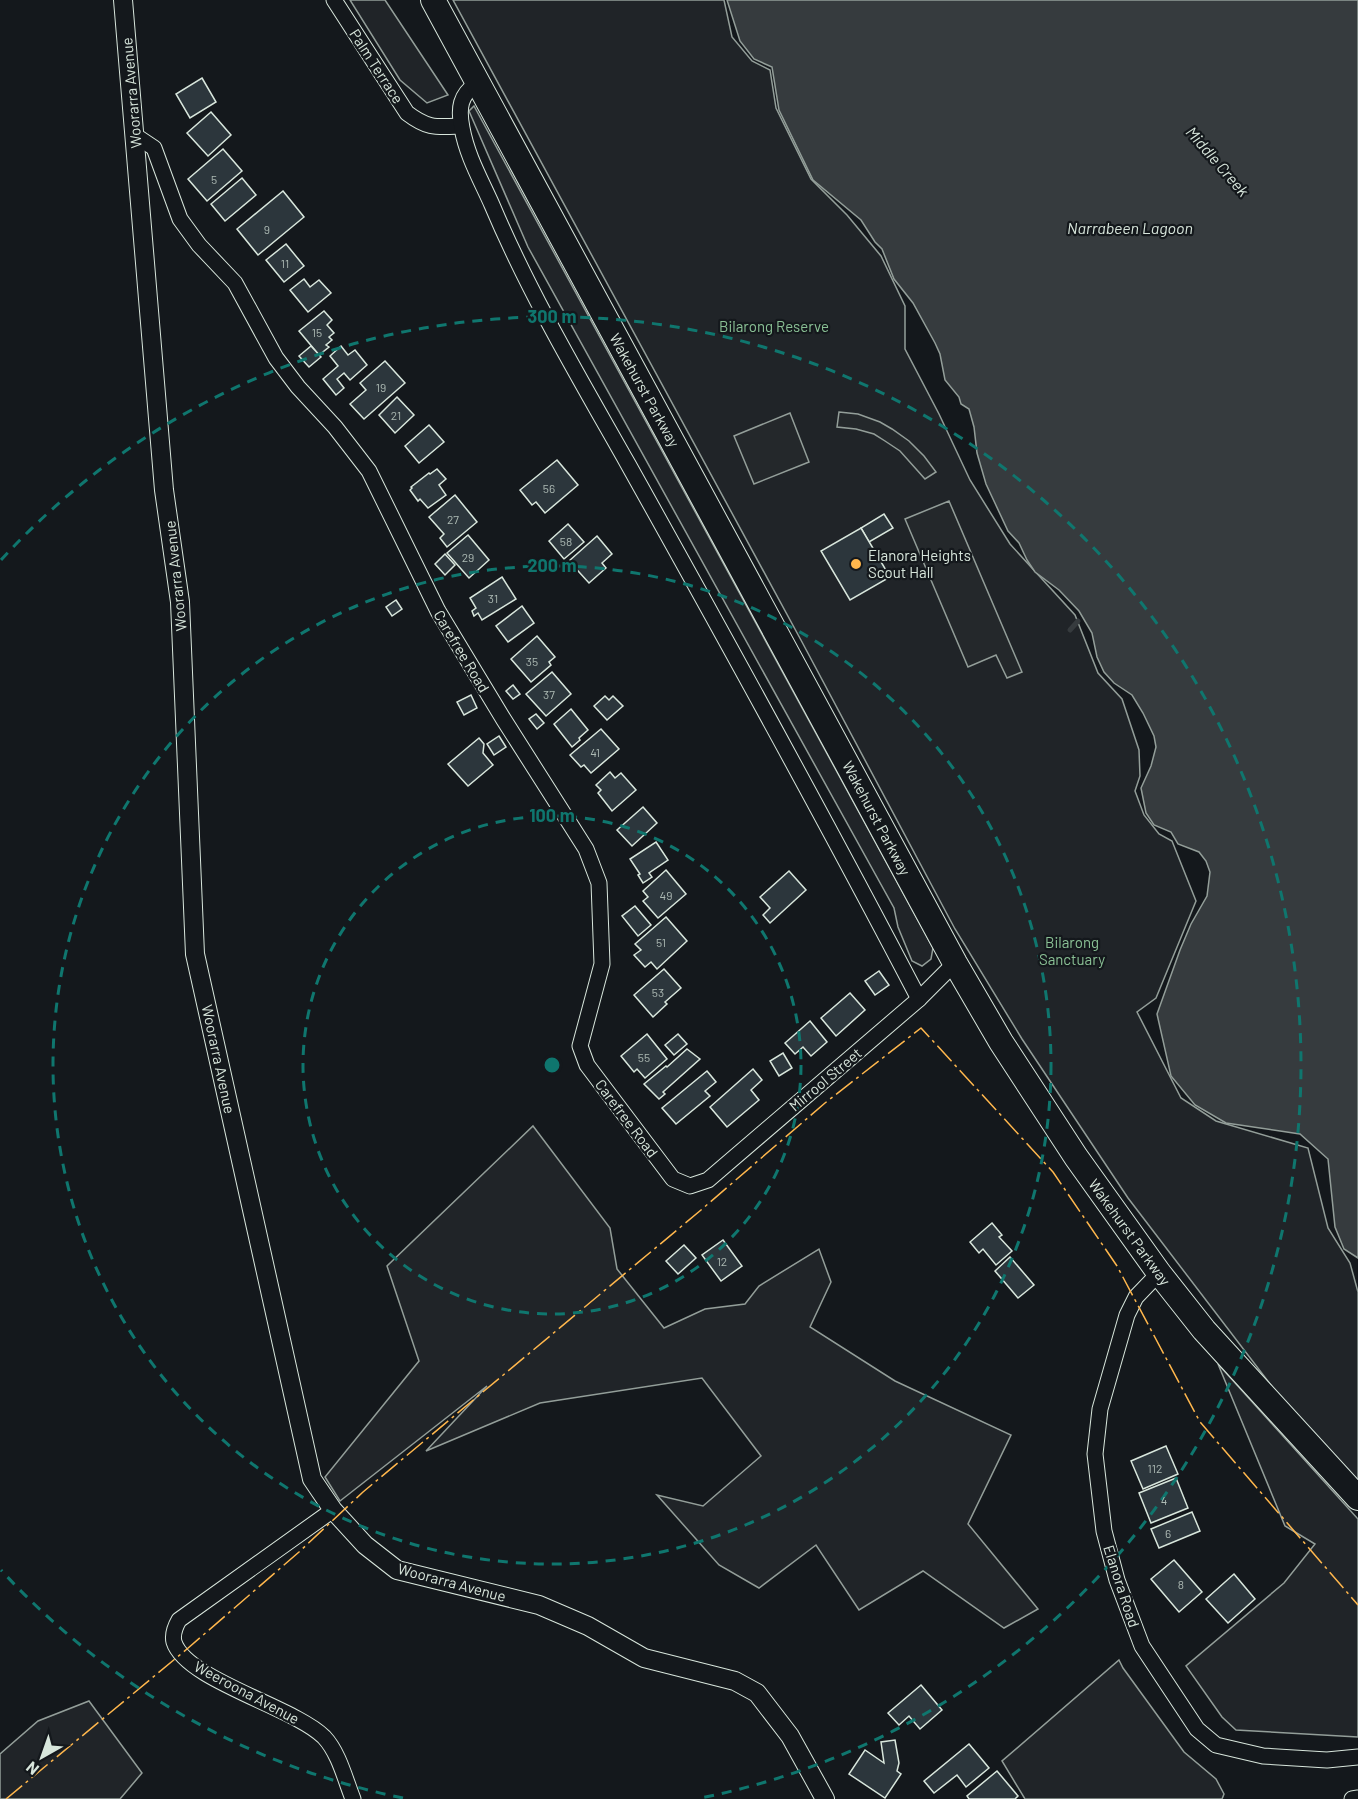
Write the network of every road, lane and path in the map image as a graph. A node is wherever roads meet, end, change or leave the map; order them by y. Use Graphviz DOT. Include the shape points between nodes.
graph roads {
  1 [pos="123,0"];
  2 [pos="334,0"];
  3 [pos="433,0"];
  4 [pos="477,82"];
  5 [pos="461,126"];
  6 [pos="136,136"];
  7 [pos="956,963"];
  8 [pos="919,999"];
  9 [pos="690,1186"];
  10 [pos="1159,1273"];
  11 [pos="1358,1498"];
  12 [pos="333,1510"];
  13 [pos="1358,1757"];
  14 [pos="1358,1798"];
  15 [pos="353,1799"];
  16 [pos="825,1799"];
  17 [pos="1352,1799"];
  1 -- 6 [label="street, Woorarra Avenue"];
  2 -- 5 [label="street, Palm Terrace" via="407,113 434,127"];
  3 -- 4 [label="main road, Wakehurst Parkway"];
  4 -- 5 [label="street" via="462,99"];
  4 -- 7 [label="main road, Wakehurst Parkway"];
  5 -- 8 [label="street" via="477,175 545,316 702,595"];
  6 -- 9 [label="street, Carefree Road" via="154,148 180,219 235,283 276,358 369,471 438,611 586,849 599,883 602,964 580,1046 587,1065 673,1179"];
  6 -- 12 [label="street, Woorarra Avenue" via="164,490 180,602 195,954 312,1479"];
  7 -- 8 [label="street, Mirrool Street"];
  7 -- 10 [label="main road, Wakehurst Parkway" via="1001,1042 1076,1157"];
  8 -- 9 [label="street, Mirrool Street" via="708,1180"];
  10 -- 11 [label="main road, Wakehurst Parkway" via="1204,1330"];
  10 -- 13 [label="street, Elanora Road" via="1136,1297 1127,1315 1100,1409 1095,1454 1104,1531 1117,1580 1142,1646 1197,1730 1216,1745 1263,1756 1327,1760"];
  12 -- 15 [label="street, Weeroona Avenue" via="179,1620 173,1631 182,1656 214,1678 310,1726 324,1738 338,1758"];
  12 -- 16 [label="street, Woorarra Avenue" via="365,1545 397,1570 539,1605 588,1626 644,1658 735,1681 757,1694 790,1736"];
  14 -- 17 [label="street"];
}
